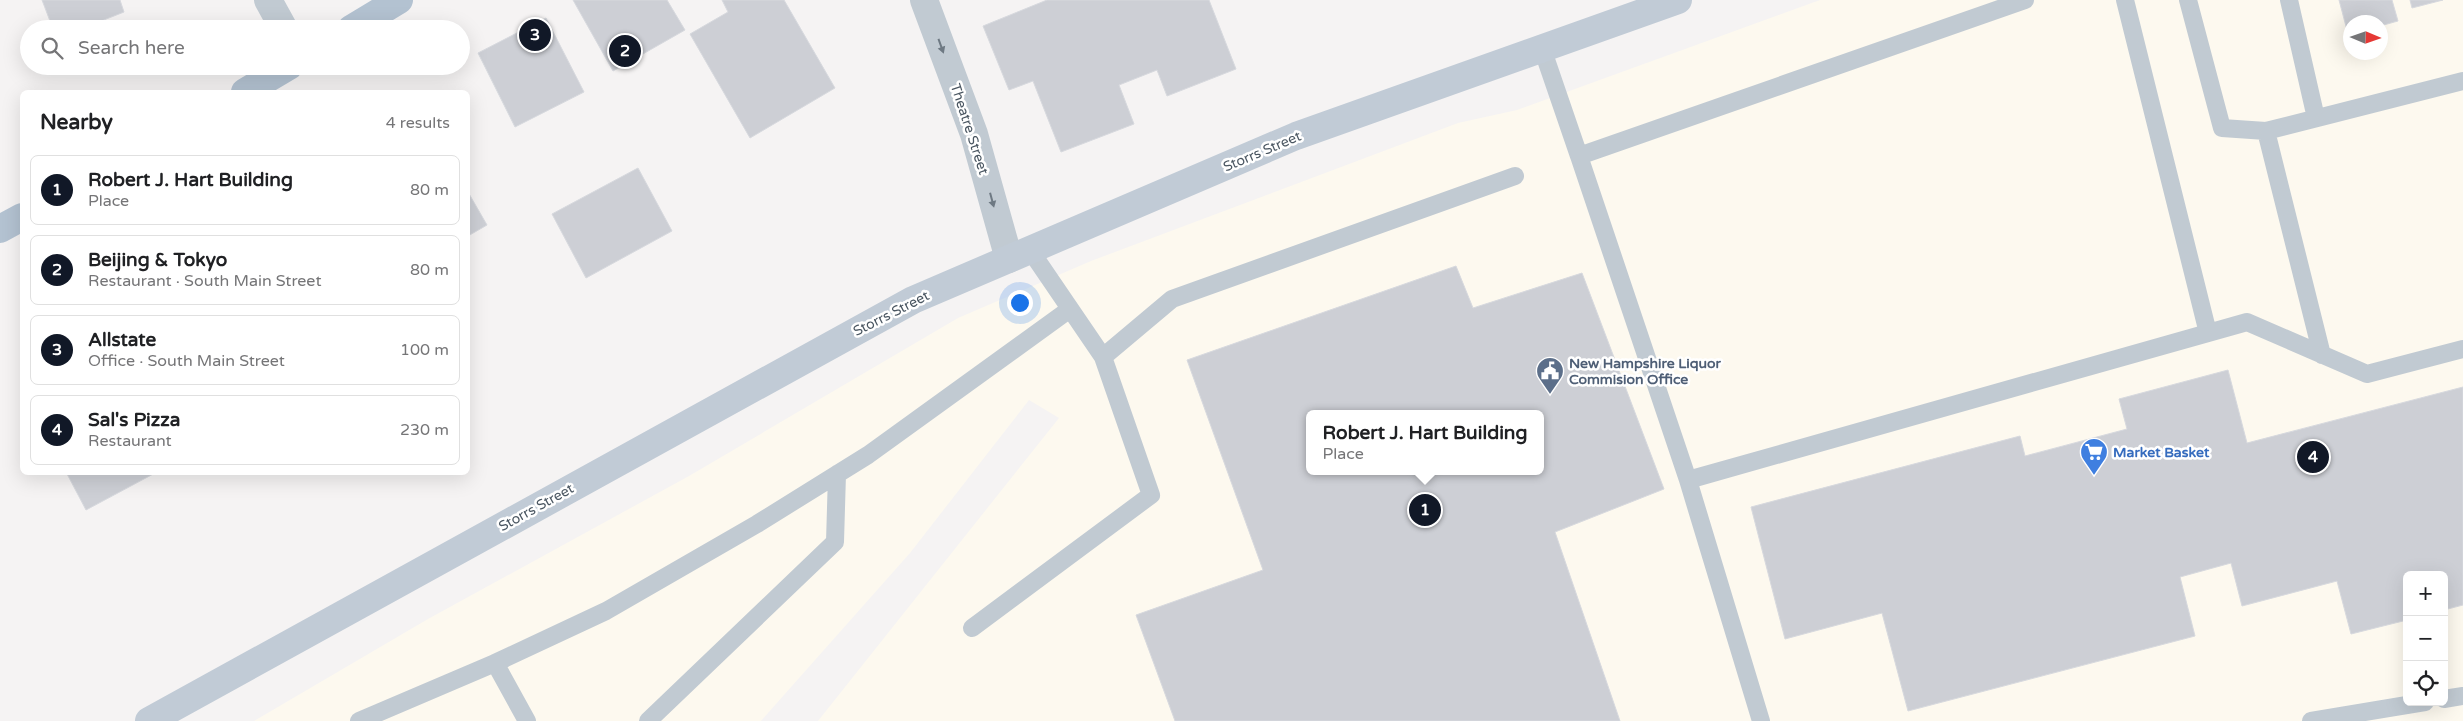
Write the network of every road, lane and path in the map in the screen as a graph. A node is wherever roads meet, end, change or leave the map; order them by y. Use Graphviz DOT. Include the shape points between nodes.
graph roads {
  1 [pos="268,0"];
  2 [pos="399,0"];
  3 [pos="924,0"];
  4 [pos="1678,0"];
  5 [pos="2025,0"];
  6 [pos="2125,0"];
  7 [pos="2188,0"];
  8 [pos="2289,0"];
  9 [pos="279,20"];
  10 [pos="366,20"];
  11 [pos="1542,48"];
  12 [pos="273,75"];
  13 [pos="2463,81"];
  14 [pos="248,90"];
  15 [pos="2316,118"];
  16 [pos="2266,131"];
  17 [pos="1579,156"];
  18 [pos="1515,176"];
  19 [pos="20,218"];
  20 [pos="0,229"];
  21 [pos="1019,255"];
  22 [pos="1070,310"];
  23 [pos="2208,333"];
  24 [pos="2463,349"];
  25 [pos="2322,354"];
  26 [pos="1103,357"];
  27 [pos="836,474"];
  28 [pos="1688,480"];
  29 [pos="972,628"];
  30 [pos="495,663"];
  31 [pos="2463,696"];
  32 [pos="2448,698"];
  33 [pos="2403,706"];
  34 [pos="149,721"];
  35 [pos="359,721"];
  36 [pos="527,721"];
  37 [pos="648,721"];
  38 [pos="1761,721"];
  39 [pos="2311,721"];
  1 -- 9 [label="street"];
  2 -- 10 [label="main road"];
  3 -- 21 [label="street, Theatre Street, one-way"];
  4 -- 11 [label="street, Storrs Street"];
  5 -- 17 [label="lane"];
  6 -- 23 [label="lane"];
  7 -- 16 [label="lane" via="2222,128"];
  8 -- 15 [label="lane"];
  11 -- 17 [label="lane"];
  11 -- 21 [label="street, Storrs Street" via="1296,136"];
  12 -- 14 [label="main road"];
  13 -- 15 [label="lane"];
  15 -- 16 [label="lane"];
  16 -- 25 [label="lane"];
  17 -- 28 [label="lane"];
  18 -- 26 [label="lane" via="1172,298"];
  19 -- 20 [label="main road"];
  21 -- 22 [label="lane"];
  21 -- 34 [label="street, Storrs Street" via="913,300"];
  22 -- 26 [label="lane"];
  22 -- 27 [label="lane" via="868,455"];
  23 -- 25 [label="lane" via="2247,322"];
  23 -- 28 [label="lane"];
  24 -- 25 [label="lane" via="2367,374"];
  26 -- 29 [label="lane" via="1151,495"];
  27 -- 30 [label="lane" via="757,524 606,611"];
  27 -- 37 [label="lane" via="835,542"];
  28 -- 38 [label="lane"];
  30 -- 35 [label="lane"];
  30 -- 36 [label="lane"];
  31 -- 32 [label="lane"];
  33 -- 39 [label="lane"];
}
